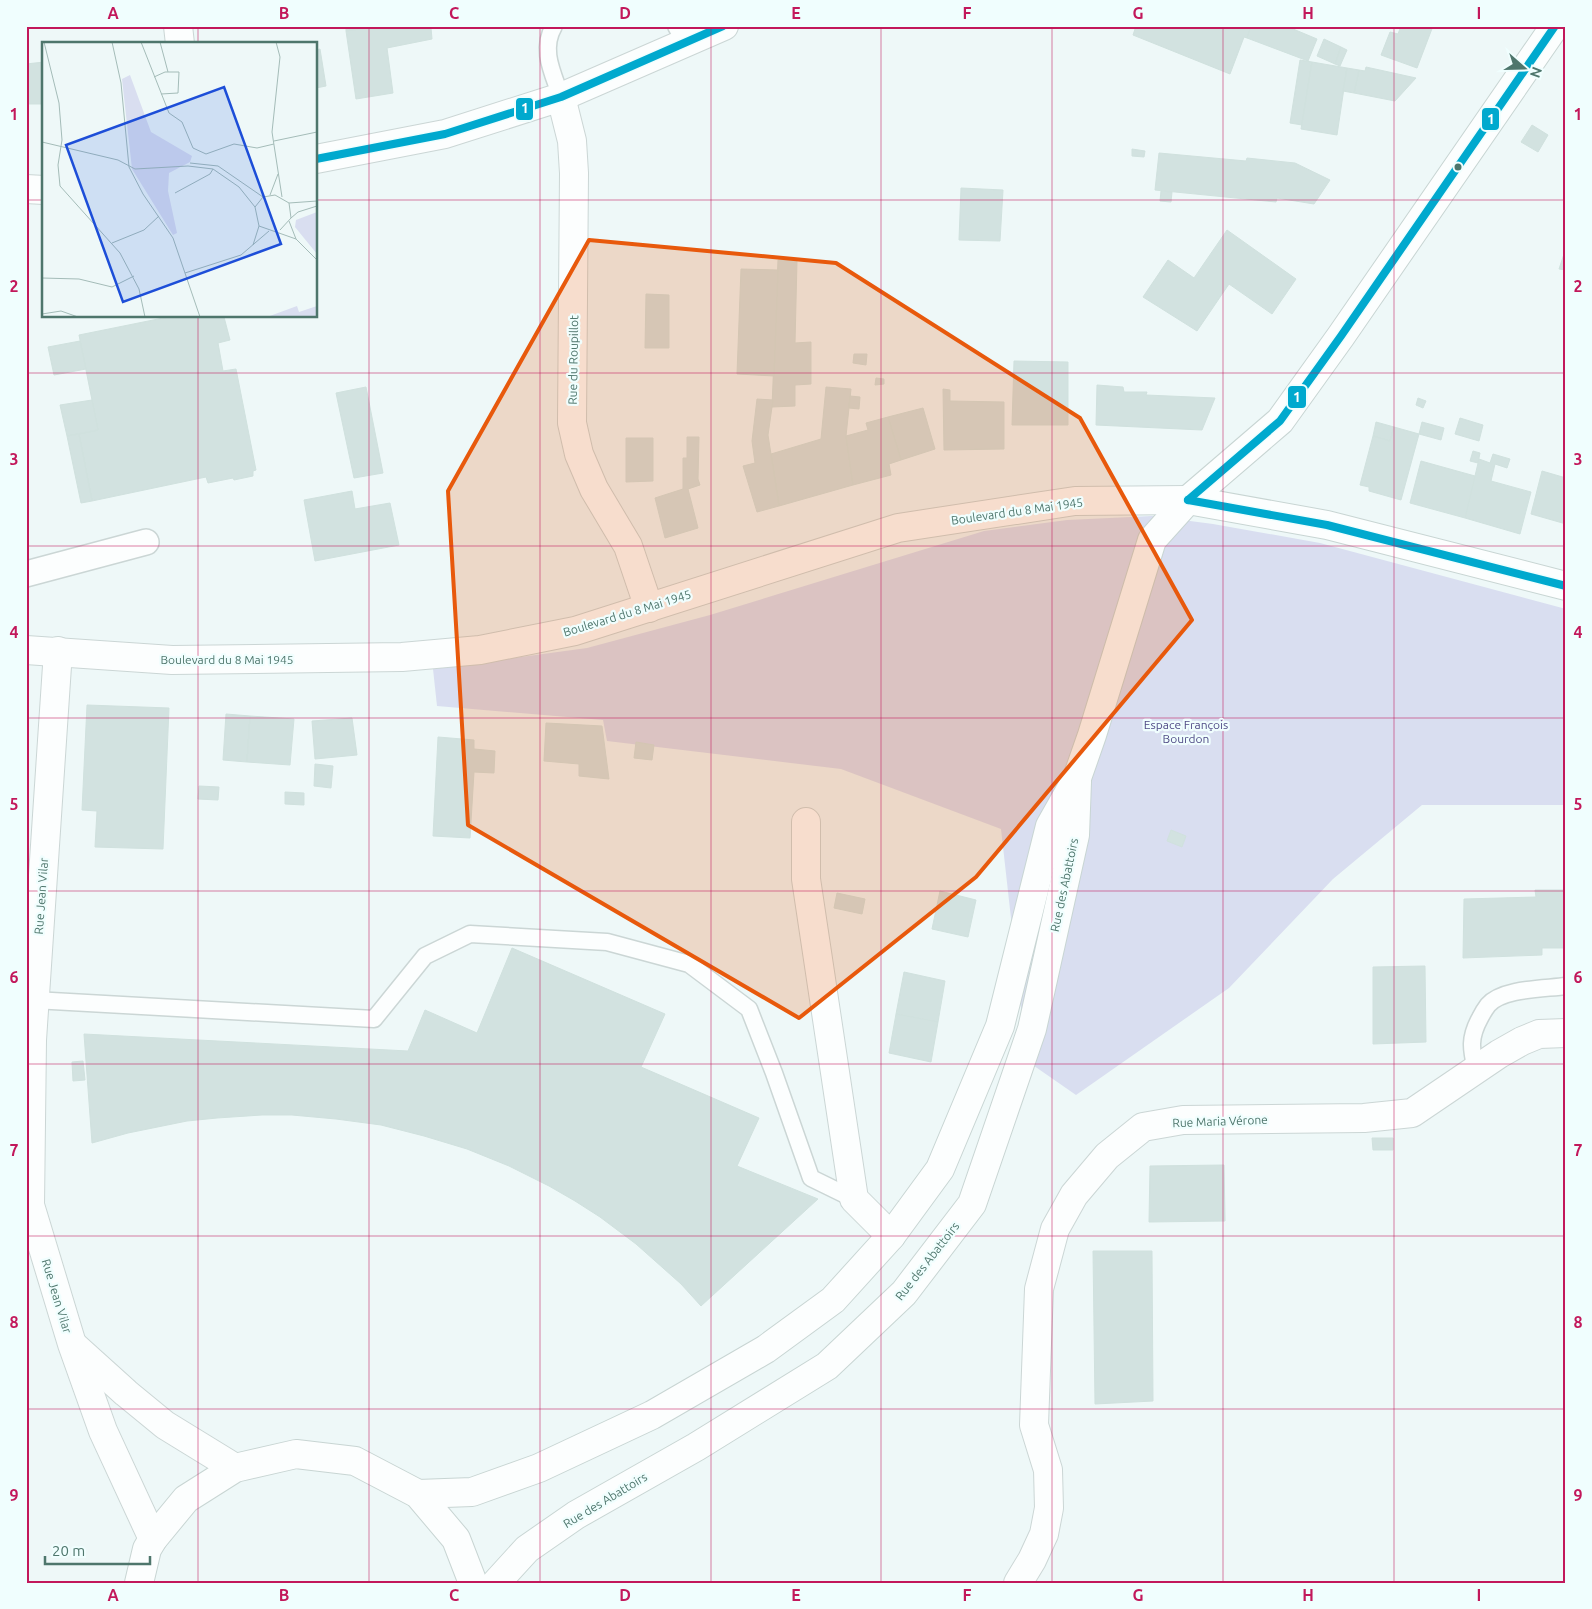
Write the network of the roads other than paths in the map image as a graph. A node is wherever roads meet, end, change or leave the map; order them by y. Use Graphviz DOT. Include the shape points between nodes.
graph roads {
  1 [pos="178,26"];
  2 [pos="554,26"];
  3 [pos="724,26"];
  4 [pos="1555,26"];
  5 [pos="680,35"];
  6 [pos="180,42"];
  7 [pos="561,97"];
  8 [pos="318,159"];
  9 [pos="26,189"];
  10 [pos="42,190"];
  11 [pos="1188,500"];
  12 [pos="146,542"];
  13 [pos="26,574"];
  14 [pos="1566,586"];
  15 [pos="649,608"];
  16 [pos="26,650"];
  17 [pos="58,651"];
  18 [pos="1077,778"];
  19 [pos="806,822"];
  20 [pos="34,885"];
  21 [pos="1566,986"];
  22 [pos="34,1000"];
  23 [pos="1566,1033"];
  24 [pos="1476,1070"];
  25 [pos="854,1200"];
  26 [pos="891,1236"];
  27 [pos="72,1344"];
  28 [pos="235,1468"];
  29 [pos="418,1494"];
  30 [pos="153,1539"];
  31 [pos="139,1583"];
  32 [pos="473,1583"];
  33 [pos="496,1583"];
  34 [pos="1018,1583"];
  1 -- 6 [label="street"];
  2 -- 7 [label="lane" via="549,35 548,59"];
  3 -- 5 [label="street"];
  4 -- 11 [label="street" via="1280,421"];
  5 -- 7 [label="street"];
  7 -- 8 [label="street" via="446,134"];
  7 -- 15 [label="street, Rue du Roupillot" via="572,141 574,173 572,423 579,454 594,489 628,546"];
  9 -- 10 [label="street"];
  11 -- 14 [label="street, Boulevard du 8 Mai 1945" via="1326,525"];
  11 -- 15 [label="street, Boulevard du 8 Mai 1945" via="1075,501 898,528"];
  11 -- 18 [label="street" via="1152,540"];
  12 -- 13 [label="street"];
  15 -- 17 [label="street, Boulevard du 8 Mai 1945" via="575,631 490,648 402,657 172,660"];
  16 -- 17 [label="street, Boulevard du 8 Mai 1945"];
  17 -- 20 [label="street, Rue Jean Vilar"];
  18 -- 26 [label="street" via="1050,826 1000,1026 940,1169"];
  18 -- 33 [label="street, Rue des Abattoirs" via="1075,835 1032,1029 972,1204 904,1293 827,1366 696,1447 576,1515 527,1550"];
  19 -- 25 [label="street" via="806,879"];
  20 -- 22 [label="street, Rue Jean Vilar"];
  21 -- 24 [label="lane" via="1521,991 1501,996 1489,1004 1473,1034 1471,1049"];
  22 -- 25 [label="lane" via="374,1019 425,956 470,934 607,942 690,964 749,1008 811,1178"];
  22 -- 27 [label="street, Rue Jean Vilar" via="30,1205"];
  23 -- 24 [label="street, Rue Maria Vérone" via="1539,1034"];
  24 -- 34 [label="street, Rue Maria Vérone" via="1412,1113 1364,1118 1183,1120 1143,1127 1107,1156 1074,1195 1055,1229 1039,1289 1034,1425 1048,1470 1049,1508 1044,1534"];
  25 -- 26 [label="street"];
  26 -- 29 [label="street" via="833,1300 766,1349 652,1414 540,1468 472,1492"];
  27 -- 28 [label="street" via="164,1425"];
  27 -- 30 [label="street, Rue Jean Vilar" via="103,1431"];
  28 -- 29 [label="street" via="296,1454 355,1461"];
  28 -- 30 [label="street" via="186,1499"];
  29 -- 32 [label="street" via="456,1540"];
  30 -- 31 [label="street" via="147,1549"];
}
